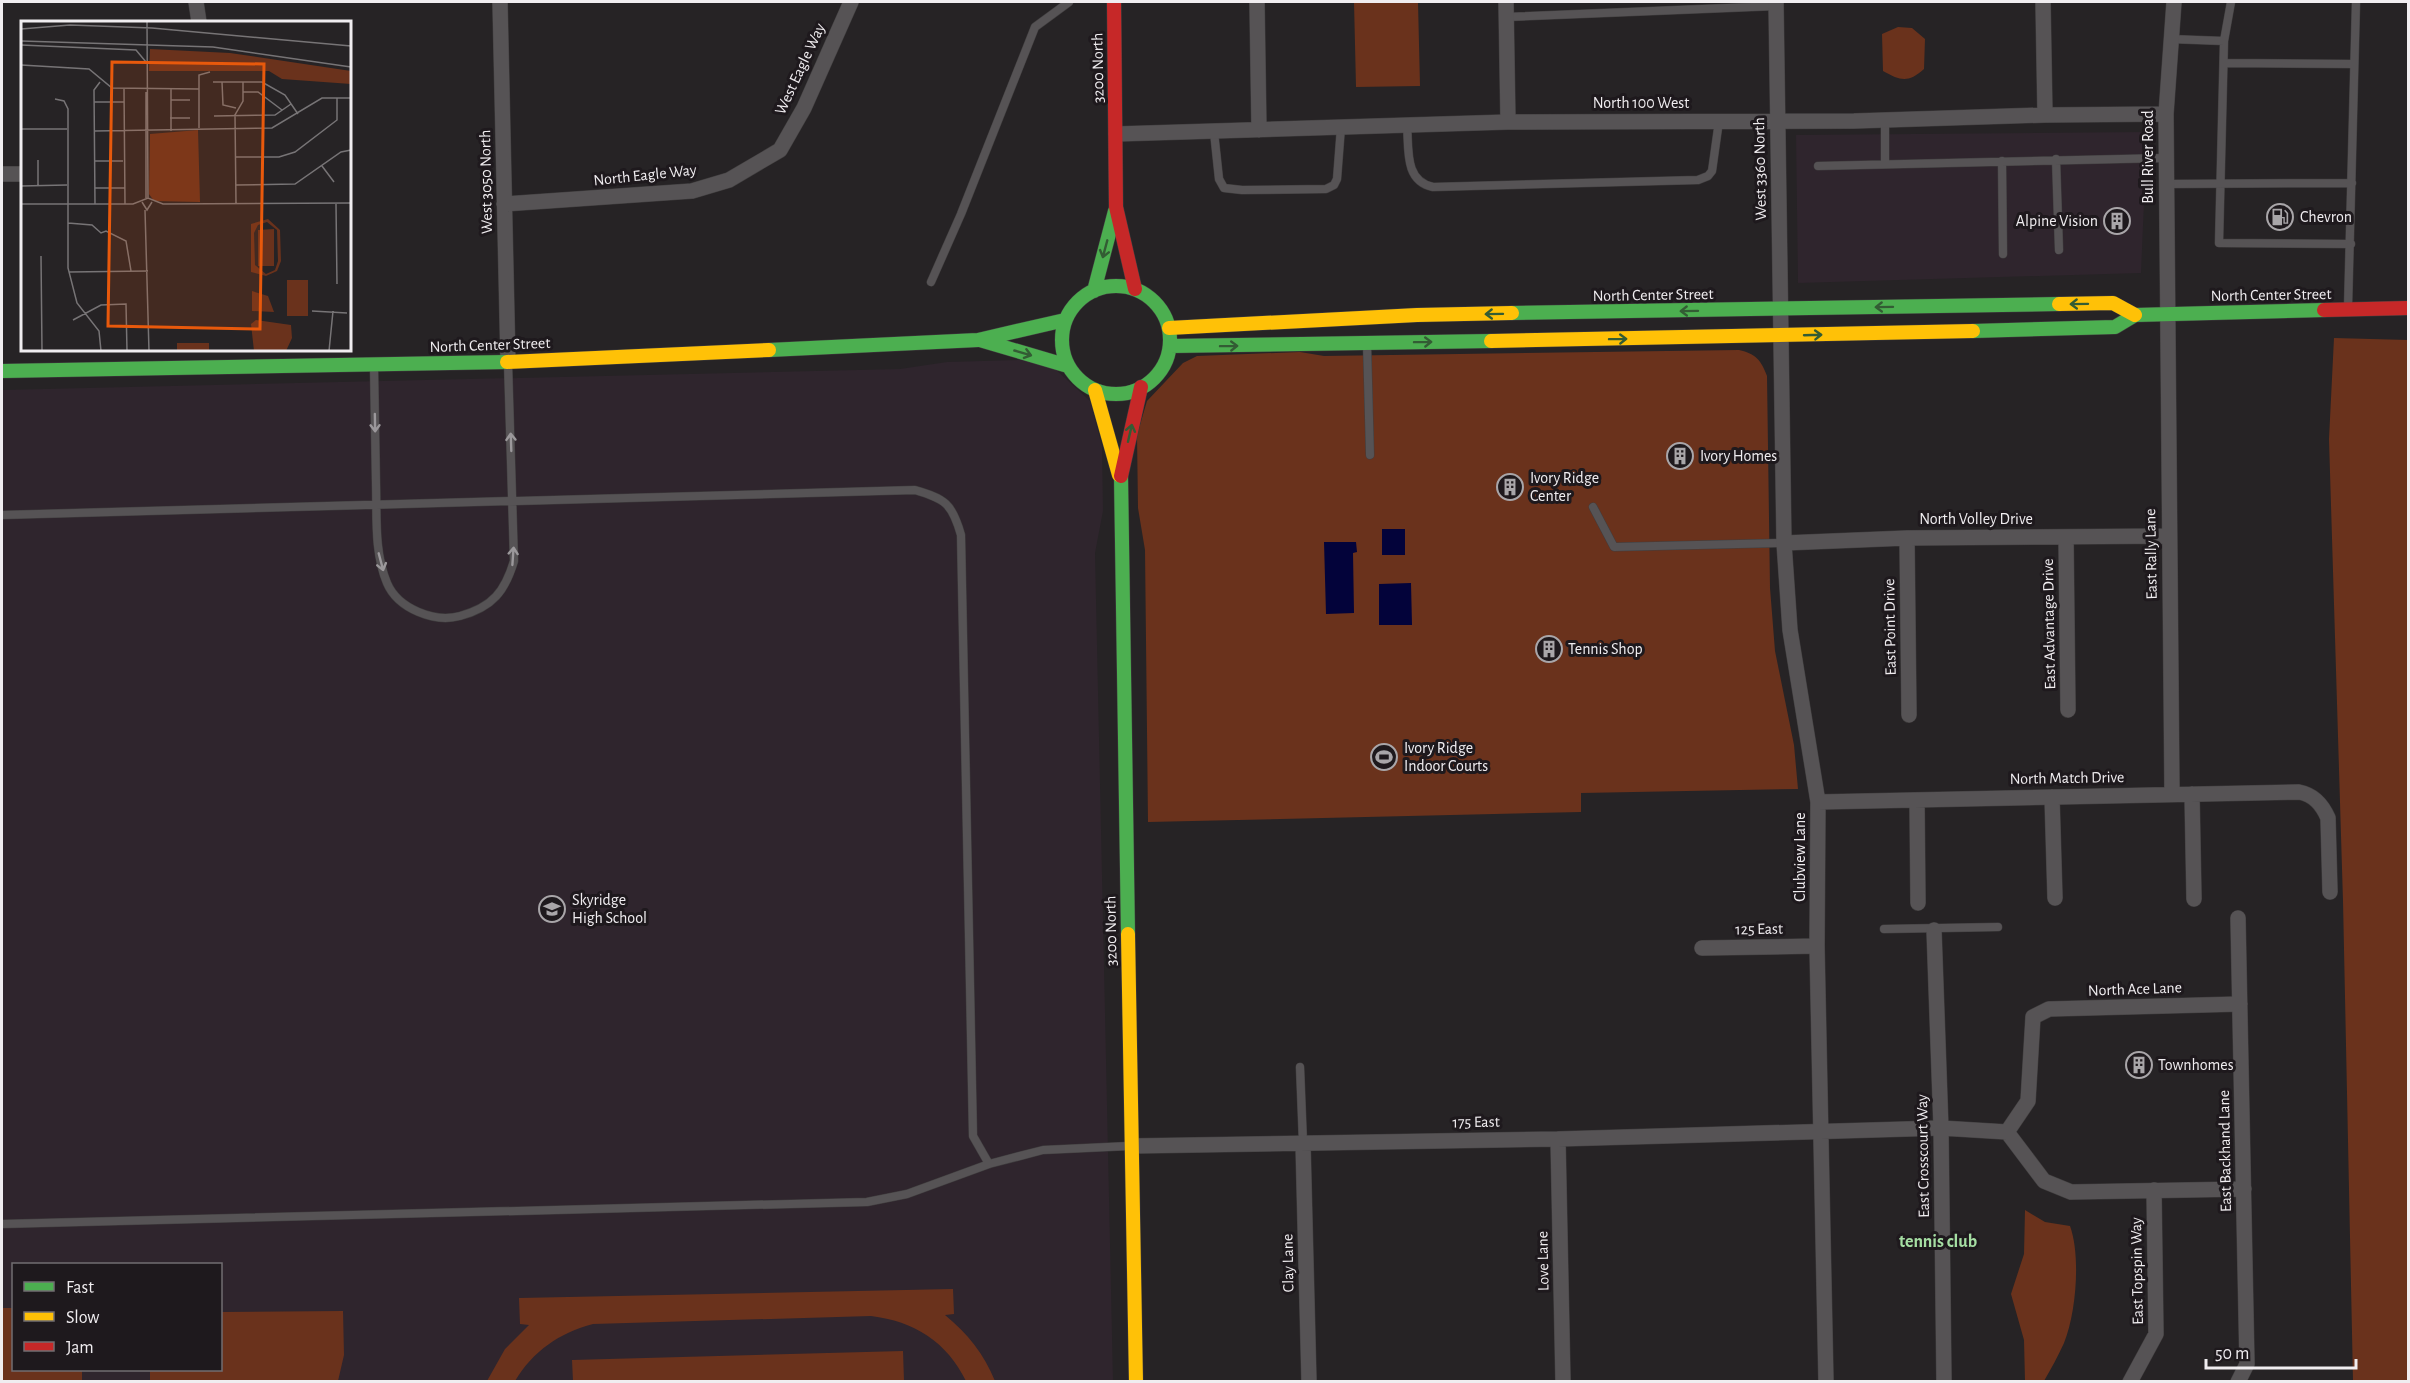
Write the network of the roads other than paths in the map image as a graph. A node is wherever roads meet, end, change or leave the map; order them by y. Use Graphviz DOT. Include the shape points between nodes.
graph roads {
  1 [pos="196,2"];
  2 [pos="500,2"];
  3 [pos="850,2"];
  4 [pos="1069,2"];
  5 [pos="1114,2"];
  6 [pos="1257,2"];
  7 [pos="2043,2"];
  8 [pos="2174,2"];
  9 [pos="2231,2"];
  10 [pos="2356,2"];
  11 [pos="1776,4"];
  12 [pos="1506,9"];
  13 [pos="199,21"];
  14 [pos="2170,39"];
  15 [pos="2224,41"];
  16 [pos="2224,63"];
  17 [pos="2354,64"];
  18 [pos="2166,114"];
  19 [pos="2045,115"];
  20 [pos="1885,120"];
  21 [pos="1508,122"];
  22 [pos="1719,122"];
  23 [pos="1778,122"];
  24 [pos="1407,125"];
  25 [pos="1341,127"];
  26 [pos="1259,130"];
  27 [pos="1214,132"];
  28 [pos="1116,134"];
  29 [pos="780,150"];
  30 [pos="2166,158"];
  31 [pos="2056,159"];
  32 [pos="2002,161"];
  33 [pos="1886,164"];
  34 [pos="1818,166"];
  35 [pos="2,174"];
  36 [pos="21,174"];
  37 [pos="2352,183"];
  38 [pos="2166,184"];
  39 [pos="2220,184"];
  40 [pos="504,204"];
  41 [pos="1116,207"];
  42 [pos="2351,244"];
  43 [pos="2059,250"];
  44 [pos="2002,254"];
  45 [pos="931,282"];
  46 [pos="1135,289"];
  47 [pos="1094,291"];
  48 [pos="2409,308"];
  49 [pos="1781,309"];
  50 [pos="2348,310"];
  51 [pos="2167,314"];
  52 [pos="2135,315"];
  53 [pos="1065,320"];
  54 [pos="1169,327"];
  55 [pos="1782,336"];
  56 [pos="978,340"];
  57 [pos="1367,343"];
  58 [pos="1170,346"];
  59 [pos="508,362"];
  60 [pos="374,364"];
  61 [pos="1068,366"];
  62 [pos="2,371"];
  63 [pos="1141,387"];
  64 [pos="1095,390"];
  65 [pos="1370,455"];
  66 [pos="1120,479"];
  67 [pos="513,501"];
  68 [pos="376,504"];
  69 [pos="1593,507"];
  70 [pos="2,514"];
  71 [pos="2169,536"];
  72 [pos="2066,537"];
  73 [pos="1907,538"];
  74 [pos="1784,543"];
  75 [pos="2068,710"];
  76 [pos="1909,716"];
  77 [pos="2172,794"];
  78 [pos="2192,794"];
  79 [pos="2052,797"];
  80 [pos="1917,800"];
  81 [pos="1818,802"];
  82 [pos="2330,892"];
  83 [pos="2055,898"];
  84 [pos="2194,898"];
  85 [pos="1918,903"];
  86 [pos="2238,918"];
  87 [pos="1998,927"];
  88 [pos="1884,929"];
  89 [pos="1934,930"];
  90 [pos="1817,946"];
  91 [pos="1702,948"];
  92 [pos="2240,1004"];
  93 [pos="1300,1067"];
  94 [pos="1941,1128"];
  95 [pos="1821,1130"];
  96 [pos="2007,1132"];
  97 [pos="1558,1139"];
  98 [pos="1303,1143"];
  99 [pos="1131,1146"];
  100 [pos="989,1164"];
  101 [pos="2244,1189"];
  102 [pos="2154,1190"];
  103 [pos="2,1224"];
  104 [pos="1136,1382"];
  105 [pos="1309,1382"];
  106 [pos="1563,1382"];
  107 [pos="1826,1382"];
  108 [pos="1944,1382"];
  109 [pos="2130,1382"];
  110 [pos="2238,1382"];
  1 -- 13 [label="street"];
  2 -- 40 [label="street, West 3050 North"];
  3 -- 29 [label="street, West Eagle Way" via="804,108"];
  4 -- 45 [label="lane" via="1035,27"];
  5 -- 28 [label="street, 3200 North"];
  6 -- 26 [label="street"];
  7 -- 19 [label="street"];
  8 -- 14 [label="street, Bull River Road"];
  9 -- 15 [label="lane"];
  10 -- 17 [label="lane"];
  11 -- 12 [label="lane"];
  11 -- 23 [label="street, West 3360 North"];
  12 -- 21 [label="street"];
  14 -- 15 [label="lane"];
  14 -- 18 [label="street, Bull River Road"];
  15 -- 16 [label="lane"];
  16 -- 17 [label="lane"];
  16 -- 39 [label="lane"];
  17 -- 37 [label="lane"];
  18 -- 19 [label="street, North 100 West"];
  18 -- 30 [label="street, Bull River Road"];
  19 -- 20 [label="street, North 100 West"];
  20 -- 23 [label="street, North 100 West"];
  20 -- 33 [label="lane"];
  21 -- 22 [label="street, North 100 West"];
  21 -- 24 [label="street, North 100 West"];
  22 -- 23 [label="street, North 100 West"];
  22 -- 24 [label="lane" via="1712,171 1698,180 1433,187 1423,185 1411,170"];
  23 -- 49 [label="street, West 3360 North"];
  24 -- 25 [label="street, North 100 West"];
  25 -- 26 [label="street, North 100 West"];
  25 -- 27 [label="lane" via="1340,170 1334,185 1326,189 1224,188 1219,179"];
  26 -- 27 [label="street, North 100 West"];
  27 -- 28 [label="street, North 100 West"];
  28 -- 41 [label="street, 3200 North"];
  29 -- 40 [label="street, North Eagle Way" via="729,180 692,191"];
  30 -- 31 [label="lane"];
  30 -- 38 [label="street, Bull River Road"];
  31 -- 32 [label="lane"];
  31 -- 43 [label="lane"];
  32 -- 33 [label="lane"];
  32 -- 44 [label="lane"];
  33 -- 34 [label="lane"];
  35 -- 36 [label="street"];
  37 -- 39 [label="lane"];
  37 -- 42 [label="lane"];
  38 -- 39 [label="lane"];
  38 -- 51 [label="street, Bull River Road"];
  39 -- 42 [label="lane" via="2219,243"];
  40 -- 59 [label="street, West 3050 North"];
  41 -- 46 [label="street"];
  41 -- 47 [label="street, one-way"];
  42 -- 50 [label="lane"];
  46 -- 47 [label="street" via="1112,284"];
  46 -- 54 [label="street" via="1151,298"];
  47 -- 53 [label="street" via="1075,304"];
  48 -- 50 [label="street, North Center Street"];
  52 -- 49 [label="street, North Center Street, one-way" via="2113,303"];
  49 -- 54 [label="street, North Center Street, one-way" via="1417,315"];
  49 -- 55 [label="street, West 3360 North"];
  50 -- 51 [label="street, North Center Street"];
  51 -- 52 [label="street, North Center Street"];
  51 -- 71 [label="street, East Rally Lane"];
  55 -- 52 [label="street, North Center Street, one-way" via="2115,327"];
  53 -- 56 [label="street"];
  53 -- 61 [label="street" via="1060,341"];
  54 -- 58 [label="street"];
  57 -- 55 [label="street, North Center Street, one-way"];
  55 -- 74 [label="street, Clubview Lane"];
  56 -- 59 [label="street, North Center Street"];
  56 -- 61 [label="street, one-way"];
  58 -- 57 [label="street, North Center Street, one-way"];
  57 -- 65 [label="lane"];
  58 -- 63 [label="street" via="1165,364 1154,379"];
  59 -- 60 [label="street, North Center Street"];
  67 -- 59 [label="lane, one-way"];
  60 -- 62 [label="street, North Center Street"];
  60 -- 68 [label="lane, one-way"];
  61 -- 64 [label="street"];
  63 -- 64 [label="street" via="1118,395"];
  66 -- 63 [label="street, one-way"];
  64 -- 66 [label="street"];
  66 -- 99 [label="street, 3200 North"];
  67 -- 68 [label="lane"];
  68 -- 67 [label="lane, one-way" via="377,548 387,585 408,607 430,616 453,618 490,602 507,582 514,561"];
  67 -- 100 [label="lane" via="915,490 941,498 955,512 961,535 974,1136"];
  68 -- 70 [label="lane"];
  69 -- 74 [label="lane" via="1614,547"];
  71 -- 72 [label="street, North Volley Drive"];
  71 -- 77 [label="street, East Rally Lane"];
  72 -- 73 [label="street, North Volley Drive"];
  72 -- 75 [label="street, East Advantage Drive"];
  73 -- 74 [label="street, North Volley Drive"];
  73 -- 76 [label="street, East Point Drive"];
  74 -- 81 [label="street, Clubview Lane" via="1790,630"];
  77 -- 78 [label="street, North Match Drive"];
  77 -- 79 [label="street, North Match Drive"];
  78 -- 82 [label="street, North Match Drive" via="2299,792 2314,798 2328,818"];
  78 -- 84 [label="street"];
  79 -- 80 [label="street, North Match Drive"];
  79 -- 83 [label="street"];
  80 -- 81 [label="street, North Match Drive"];
  80 -- 85 [label="street"];
  81 -- 90 [label="street, Clubview Lane"];
  86 -- 92 [label="street, East Backhand Lane"];
  87 -- 89 [label="lane"];
  88 -- 89 [label="lane"];
  89 -- 94 [label="street, East Crosscourt Way"];
  90 -- 91 [label="street, 125 East"];
  90 -- 95 [label="street, Clubview Lane"];
  92 -- 96 [label="street, North Ace Lane" via="2049,1009 2033,1017 2028,1101"];
  92 -- 101 [label="street, East Backhand Lane"];
  93 -- 98 [label="lane"];
  94 -- 95 [label="street, 175 East"];
  94 -- 96 [label="street, 175 East"];
  94 -- 108 [label="street, East Crosscourt Way"];
  95 -- 97 [label="street, 175 East"];
  95 -- 107 [label="street, Clubview Lane"];
  96 -- 102 [label="street" via="2044,1181 2071,1192"];
  97 -- 98 [label="street, 175 East"];
  97 -- 106 [label="street, Love Lane"];
  98 -- 99 [label="street, 175 East"];
  98 -- 105 [label="street, Clay Lane"];
  99 -- 100 [label="lane" via="1044,1150"];
  99 -- 104 [label="street, 3200 North"];
  100 -- 103 [label="lane" via="907,1194 867,1202"];
  101 -- 102 [label="street"];
  101 -- 110 [label="street, East Backhand Lane" via="2247,1364"];
  102 -- 109 [label="street, East Topspin Way" via="2156,1334"];
}
